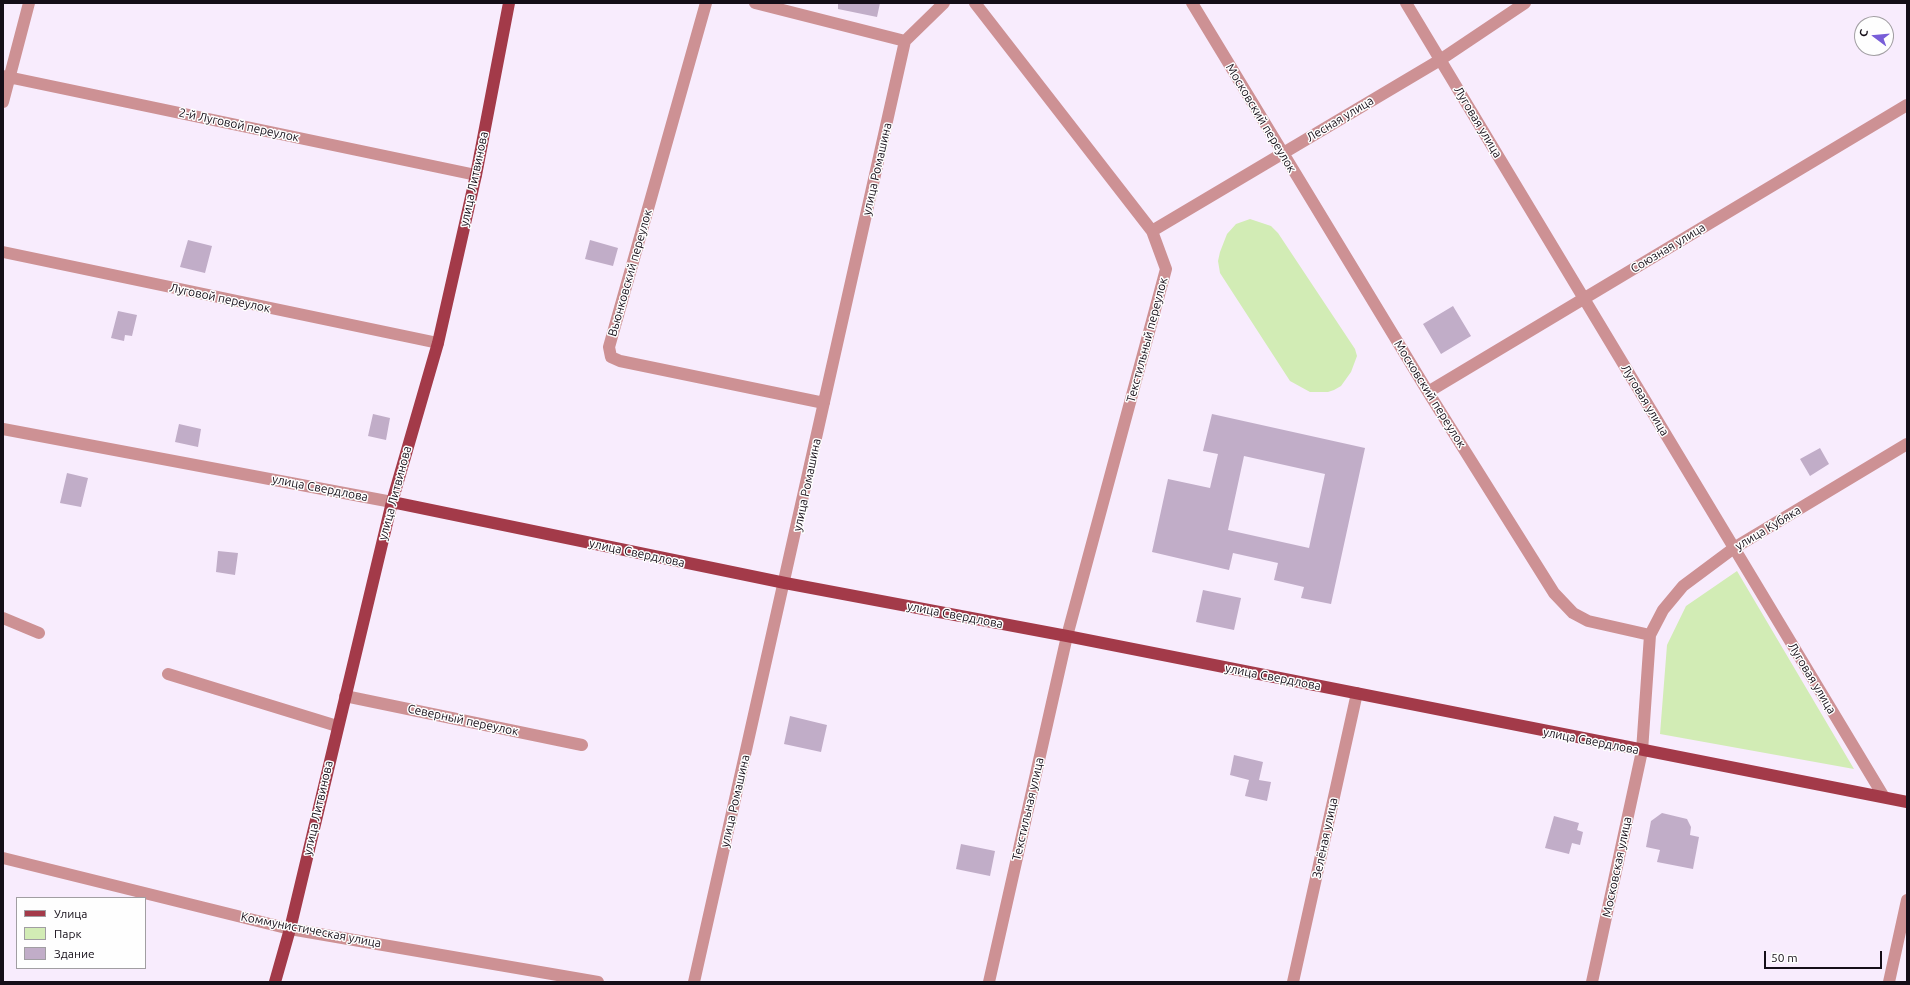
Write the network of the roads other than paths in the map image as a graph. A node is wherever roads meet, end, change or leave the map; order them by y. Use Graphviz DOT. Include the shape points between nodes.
graph roads {
  1 [pos="29,3"];
  2 [pos="510,3"];
  3 [pos="706,3"];
  4 [pos="755,3"];
  5 [pos="944,3"];
  6 [pos="975,3"];
  7 [pos="1192,3"];
  8 [pos="1406,3"];
  9 [pos="1525,3"];
  10 [pos="905,41"];
  11 [pos="1440,60"];
  12 [pos="6,76"];
  13 [pos="3,102"];
  14 [pos="1907,105"];
  15 [pos="1283,153"];
  16 [pos="476,175"];
  17 [pos="1152,231"];
  18 [pos="3,252"];
  19 [pos="1584,298"];
  20 [pos="438,343"];
  21 [pos="1428,392"];
  22 [pos="824,404"];
  23 [pos="3,429"];
  24 [pos="1907,444"];
  25 [pos="392,502"];
  26 [pos="1734,548"];
  27 [pos="785,583"];
  28 [pos="3,618"];
  29 [pos="39,633"];
  30 [pos="1650,635"];
  31 [pos="1067,636"];
  32 [pos="168,674"];
  33 [pos="1357,693"];
  34 [pos="344,696"];
  35 [pos="337,726"];
  36 [pos="582,745"];
  37 [pos="1642,751"];
  38 [pos="1884,797"];
  39 [pos="1907,802"];
  40 [pos="3,858"];
  41 [pos="1907,900"];
  42 [pos="290,929"];
  43 [pos="275,982"];
  44 [pos="598,982"];
  45 [pos="694,982"];
  46 [pos="989,982"];
  47 [pos="1294,982"];
  48 [pos="1592,982"];
  49 [pos="1889,982"];
  1 -- 12 [label="street"];
  2 -- 16 [label="main road, улица Литвинова"];
  3 -- 22 [label="street, Вьюнковский переулок" via="609,347 611,357"];
  4 -- 10 [label="street"];
  5 -- 10 [label="street"];
  6 -- 17 [label="street, Текстильный переулок"];
  7 -- 15 [label="street, Московский переулок"];
  8 -- 11 [label="street, Луговая улица"];
  9 -- 11 [label="street, Лесная улица"];
  10 -- 22 [label="street, улица Ромашина"];
  11 -- 15 [label="street, Лесная улица"];
  11 -- 19 [label="street, Луговая улица"];
  12 -- 13 [label="street"];
  12 -- 16 [label="street, 2-й Луговой переулок"];
  14 -- 19 [label="street, Союзная улица"];
  15 -- 17 [label="street, Лесная улица"];
  15 -- 21 [label="street, Московский переулок"];
  16 -- 20 [label="main road, улица Литвинова"];
  17 -- 31 [label="street, Текстильный переулок" via="1166,269"];
  18 -- 20 [label="street, Луговой переулок"];
  19 -- 21 [label="street, Союзная улица"];
  19 -- 26 [label="street, Луговая улица"];
  20 -- 25 [label="main road, улица Литвинова"];
  21 -- 30 [label="street, Московский переулок" via="1554,593 1573,613 1588,621"];
  22 -- 27 [label="street, улица Ромашина"];
  23 -- 25 [label="street, улица Свердлова"];
  24 -- 26 [label="street, улица Кубяка"];
  25 -- 27 [label="main road, улица Свердлова"];
  25 -- 34 [label="main road, улица Литвинова"];
  26 -- 30 [label="street, улица Кубяка" via="1683,586 1663,610"];
  26 -- 38 [label="street, Луговая улица"];
  27 -- 31 [label="main road, улица Свердлова"];
  27 -- 45 [label="street, улица Ромашина"];
  28 -- 29 [label="street"];
  30 -- 37 [label="street"];
  31 -- 33 [label="main road, улица Свердлова"];
  31 -- 46 [label="street, Текстильная улица"];
  32 -- 35 [label="street"];
  33 -- 37 [label="main road, улица Свердлова"];
  33 -- 47 [label="street, Зелёная улица"];
  34 -- 35 [label="main road, улица Литвинова"];
  34 -- 36 [label="street, Северный переулок"];
  35 -- 42 [label="main road, улица Литвинова"];
  37 -- 38 [label="main road, улица Свердлова"];
  37 -- 48 [label="street, Московская улица"];
  38 -- 39 [label="main road, улица Свердлова"];
  40 -- 42 [label="street, Коммунистическая улица"];
  41 -- 49 [label="street"];
  42 -- 43 [label="main road, улица Литвинова"];
  42 -- 44 [label="street, Коммунистическая улица"];
}
